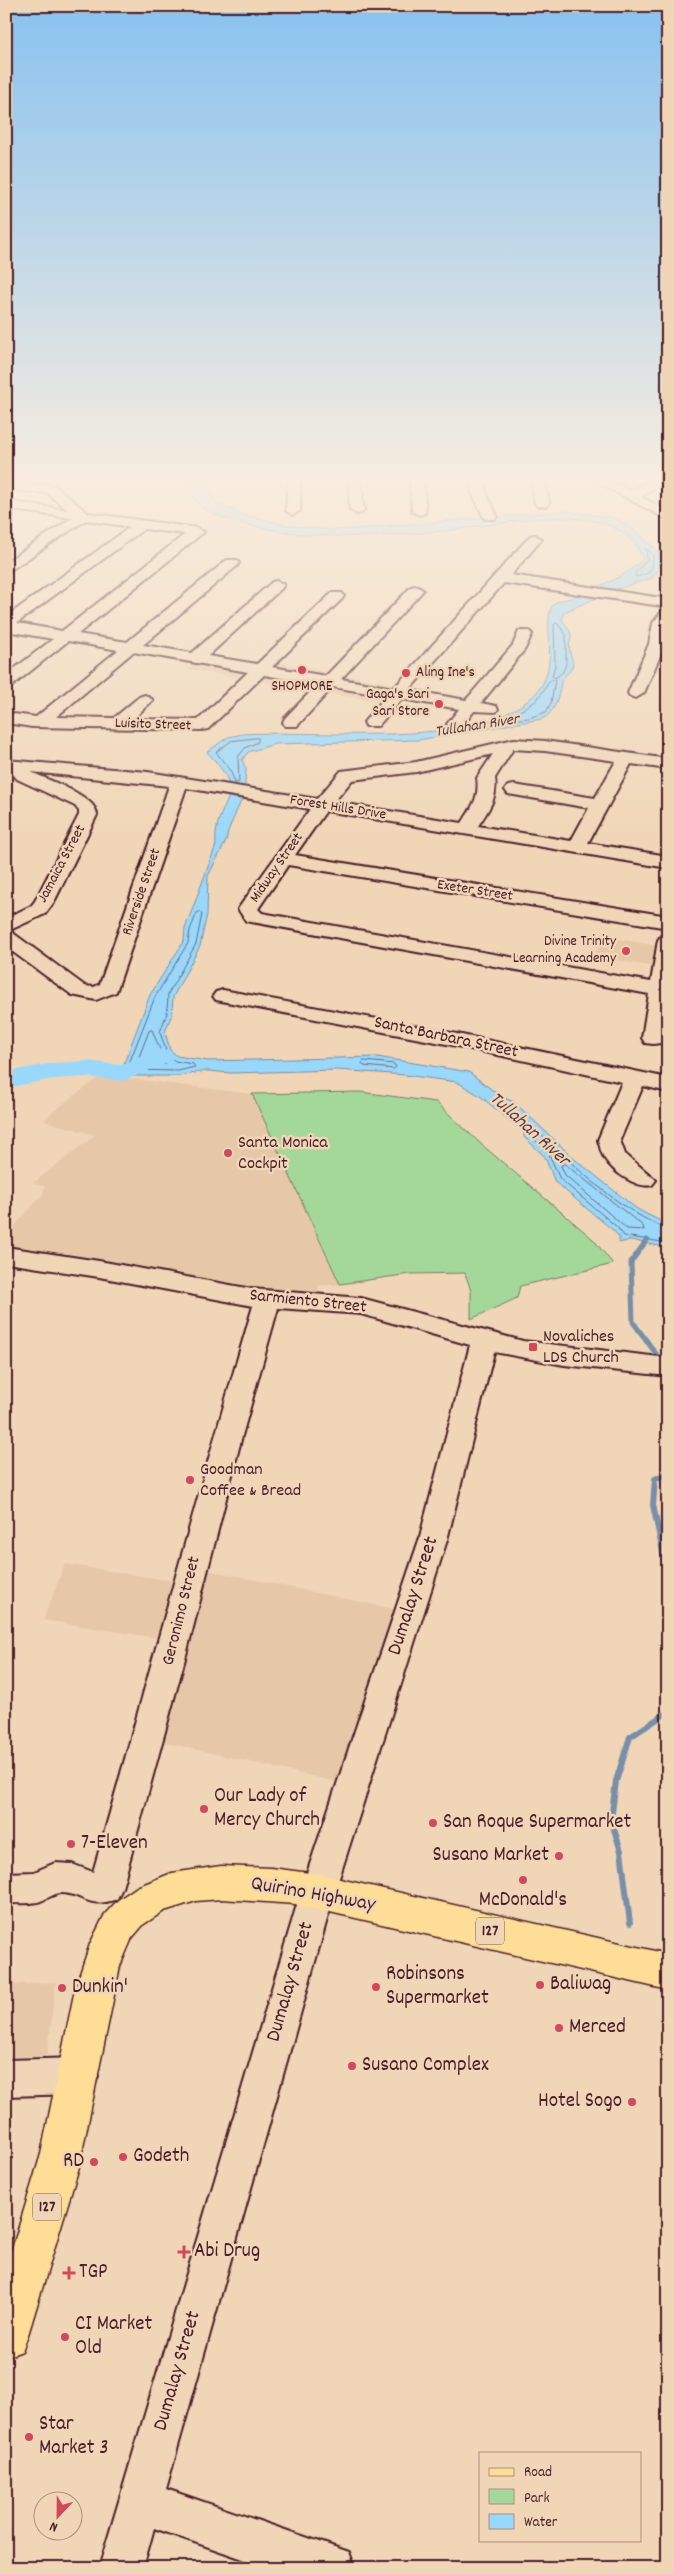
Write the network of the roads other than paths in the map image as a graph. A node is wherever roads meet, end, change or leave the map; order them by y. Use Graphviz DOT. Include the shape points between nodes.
graph roads {
  1 [pos="38,601"];
  2 [pos="110,601"];
  3 [pos="185,601"];
  4 [pos="261,601"];
  5 [pos="333,601"];
  6 [pos="405,601"];
  7 [pos="480,601"];
  8 [pos="655,601"];
  9 [pos="668,603"];
  10 [pos="668,613"];
  11 [pos="6,625"];
  12 [pos="524,634"];
  13 [pos="66,636"];
  14 [pos="130,647"];
  15 [pos="196,658"];
  16 [pos="263,670"];
  17 [pos="328,681"];
  18 [pos="6,683"];
  19 [pos="398,693"];
  20 [pos="636,693"];
  21 [pos="145,700"];
  22 [pos="470,705"];
  23 [pos="490,709"];
  24 [pos="6,718"];
  25 [pos="40,722"];
  26 [pos="291,722"];
  27 [pos="372,722"];
  28 [pos="117,724"];
  29 [pos="455,724"];
  30 [pos="507,744"];
  31 [pos="626,758"];
  32 [pos="668,764"];
  33 [pos="11,765"];
  34 [pos="179,782"];
  35 [pos="514,790"];
  36 [pos="600,804"];
  37 [pos="321,806"];
  38 [pos="467,829"];
  39 [pos="577,846"];
  40 [pos="283,859"];
  41 [pos="668,862"];
  42 [pos="668,922"];
  43 [pos="6,926"];
  44 [pos="6,937"];
  45 [pos="668,940"];
  46 [pos="660,990"];
  47 [pos="223,996"];
  48 [pos="653,1038"];
  49 [pos="635,1078"];
  50 [pos="668,1085"];
  51 [pos="644,1180"];
  52 [pos="6,1255"];
  53 [pos="268,1299"];
  54 [pos="484,1341"];
  55 [pos="666,1367"];
  56 [pos="22,1887"];
  57 [pos="318,1891"];
  58 [pos="108,1896"];
  59 [pos="668,1972"];
  60 [pos="80,2076"];
  61 [pos="6,2078"];
  62 [pos="6,2335"];
  63 [pos="140,2502"];
  64 [pos="121,2568"];
  65 [pos="333,2568"];
  1 -- 11 [label="street"];
  2 -- 13 [label="street"];
  3 -- 14 [label="street"];
  4 -- 15 [label="street"];
  5 -- 16 [label="street, Luisito Street"];
  6 -- 17 [label="street"];
  7 -- 19 [label="street"];
  8 -- 9 [label="street"];
  10 -- 20 [label="street"];
  11 -- 13 [label="street"];
  12 -- 22 [label="street" via="520,646"];
  13 -- 14 [label="street"];
  13 -- 18 [label="street"];
  14 -- 15 [label="street"];
  14 -- 25 [label="street"];
  15 -- 16 [label="street"];
  16 -- 17 [label="street"];
  16 -- 28 [label="street, Luisito Street" via="202,725"];
  17 -- 19 [label="street"];
  17 -- 26 [label="street"];
  19 -- 22 [label="street"];
  19 -- 27 [label="street"];
  21 -- 28 [label="street"];
  22 -- 23 [label="street"];
  22 -- 29 [label="street"];
  24 -- 25 [label="street, Luisito Street"];
  25 -- 28 [label="street, Luisito Street"];
  30 -- 31 [label="street, Midway Street"];
  30 -- 37 [label="street, Midway Street" via="416,767 347,775"];
  30 -- 38 [label="street" via="486,778 486,799"];
  31 -- 32 [label="street, Midway Street"];
  31 -- 36 [label="street"];
  33 -- 34 [label="street, Forest Hills Drive"];
  33 -- 43 [label="street, Jamaica Street" via="23,775 81,802 88,815 44,902 38,910"];
  34 -- 37 [label="street, Forest Hills Drive"];
  34 -- 44 [label="street, Riverside Street" via="111,985 104,992 79,991"];
  35 -- 36 [label="street"];
  36 -- 39 [label="street"];
  37 -- 38 [label="street, Forest Hills Drive"];
  37 -- 40 [label="street, Midway Street"];
  38 -- 39 [label="street, Forest Hills Drive"];
  39 -- 41 [label="street, Forest Hills Drive"];
  40 -- 42 [label="street, Exeter Street"];
  40 -- 46 [label="street, Midway Street" via="248,909 253,917"];
  45 -- 46 [label="street"];
  46 -- 48 [label="street"];
  47 -- 49 [label="street, Santa Barbara Street" via="448,1038"];
  49 -- 50 [label="street, Santa Barbara Street"];
  49 -- 51 [label="street" via="609,1140 615,1156"];
  52 -- 53 [label="street, Sarmiento Street" via="106,1268"];
  53 -- 54 [label="street, Sarmiento Street" via="362,1306"];
  53 -- 58 [label="street, Geronimo Street" via="228,1436"];
  54 -- 55 [label="street, Sarmiento Street" via="532,1352"];
  54 -- 57 [label="street, Dumalay Street" via="468,1414 433,1540"];
  56 -- 58 [label="street" via="53,1895"];
  57 -- 58 [label="main road, Quirino Highway / 127" via="251,1882 197,1885 166,1893"];
  57 -- 59 [label="main road, Quirino Highway / 127"];
  57 -- 63 [label="street, Dumalay Street"];
  58 -- 60 [label="main road, Quirino Highway / 127" via="120,1925 99,1977"];
  60 -- 61 [label="street"];
  60 -- 62 [label="main road, Quirino Highway / 127" via="55,2180"];
  63 -- 64 [label="street, Dumalay Street"];
  63 -- 65 [label="street"];
}
